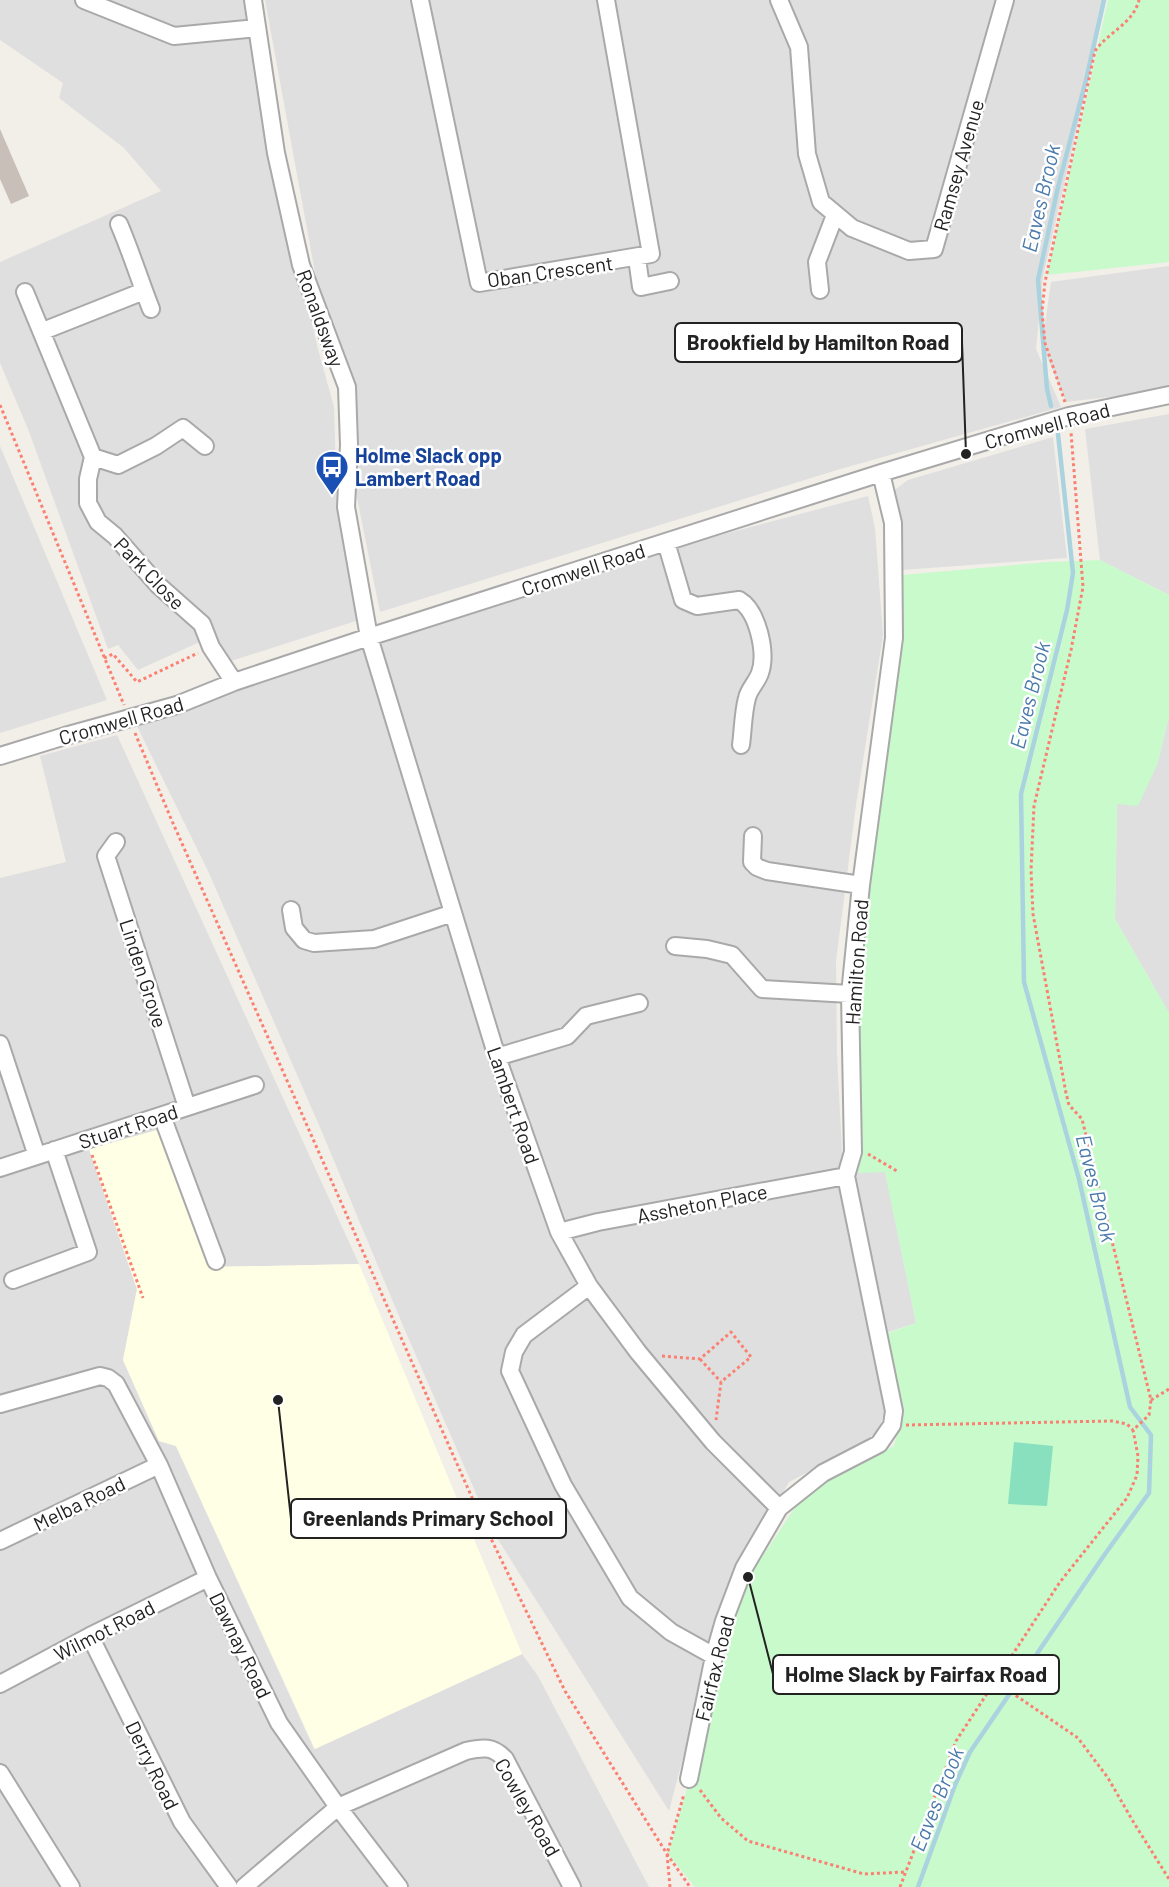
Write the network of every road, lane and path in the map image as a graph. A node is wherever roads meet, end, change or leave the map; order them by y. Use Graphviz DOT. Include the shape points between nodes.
graph roads {
  1 [pos="84,0"];
  2 [pos="253,0"];
  3 [pos="420,0"];
  4 [pos="606,0"];
  5 [pos="779,0"];
  6 [pos="1005,0"];
  7 [pos="1139,0"];
  8 [pos="257,28"];
  9 [pos="835,215"];
  10 [pos="119,224"];
  11 [pos="637,258"];
  12 [pos="670,281"];
  13 [pos="820,290"];
  14 [pos="144,291"];
  15 [pos="26,292"];
  16 [pos="151,309"];
  17 [pos="43,331"];
  18 [pos="1169,395"];
  19 [pos="0,405"];
  20 [pos="1069,416"];
  21 [pos="205,446"];
  22 [pos="93,457"];
  23 [pos="881,473"];
  24 [pos="666,543"];
  25 [pos="369,637"];
  26 [pos="211,647"];
  27 [pos="104,658"];
  28 [pos="234,682"];
  29 [pos="127,712"];
  30 [pos="131,723"];
  31 [pos="741,745"];
  32 [pos="0,756"];
  33 [pos="753,836"];
  34 [pos="116,842"];
  35 [pos="861,885"];
  36 [pos="291,910"];
  37 [pos="453,913"];
  38 [pos="675,946"];
  39 [pos="850,994"];
  40 [pos="639,1003"];
  41 [pos="0,1044"];
  42 [pos="497,1057"];
  43 [pos="255,1085"];
  44 [pos="187,1107"];
  45 [pos="162,1116"];
  46 [pos="87,1139"];
  47 [pos="54,1150"];
  48 [pos="853,1152"];
  49 [pos="37,1156"];
  50 [pos="0,1168"];
  51 [pos="897,1171"];
  52 [pos="846,1176"];
  53 [pos="559,1232"];
  54 [pos="216,1261"];
  55 [pos="13,1280"];
  56 [pos="589,1286"];
  57 [pos="143,1298"];
  58 [pos="640,1355"];
  59 [pos="700,1359"];
  60 [pos="721,1382"];
  61 [pos="1169,1389"];
  62 [pos="1151,1400"];
  63 [pos="0,1404"];
  64 [pos="892,1425"];
  65 [pos="1133,1429"];
  66 [pos="713,1442"];
  67 [pos="159,1465"];
  68 [pos="779,1508"];
  69 [pos="0,1541"];
  70 [pos="208,1578"];
  71 [pos="90,1636"];
  72 [pos="714,1656"];
  73 [pos="996,1682"];
  74 [pos="0,1684"];
  75 [pos="0,1773"];
  76 [pos="689,1779"];
  77 [pos="338,1807"];
  78 [pos="667,1854"];
  79 [pos="905,1872"];
  80 [pos="1169,1879"];
  81 [pos="71,1887"];
  82 [pos="229,1887"];
  83 [pos="244,1887"];
  84 [pos="399,1887"];
  85 [pos="572,1887"];
  86 [pos="670,1887"];
  87 [pos="690,1887"];
  88 [pos="900,1887"];
  1 -- 8 [label="street" via="174,36"];
  2 -- 8 [label="street, Ronaldsway"];
  3 -- 11 [label="street, Oban Crescent" via="479,283"];
  4 -- 11 [label="street, Oban Crescent" via="651,254"];
  5 -- 9 [label="street, Ramsey Avenue" via="799,47 807,154 821,202"];
  6 -- 9 [label="street, Ramsey Avenue" via="934,249 909,251 852,228"];
  7 -- 20 [label="path" via="1128,21 1102,40 1095,51 1045,282 1045,343"];
  8 -- 25 [label="street, Ronaldsway" via="276,153 301,265 346,387 350,445 346,507"];
  9 -- 13 [label="street" via="818,262"];
  10 -- 14 [label="street"];
  11 -- 12 [label="street" via="641,287"];
  14 -- 16 [label="street"];
  14 -- 17 [label="street"];
  15 -- 17 [label="street"];
  17 -- 22 [label="street"];
  18 -- 20 [label="street, Cromwell Road"];
  19 -- 27 [label="path"];
  20 -- 23 [label="street, Cromwell Road"];
  20 -- 62 [label="path" via="1083,587 1034,806 1033,914 1066,1093 1069,1105 1082,1119"];
  21 -- 22 [label="street" via="183,428 118,465"];
  22 -- 26 [label="street, Park Close" via="88,503 98,522 202,624"];
  23 -- 24 [label="street, Cromwell Road"];
  23 -- 35 [label="street, Hamilton Road" via="893,523 894,638"];
  24 -- 25 [label="street, Cromwell Road"];
  24 -- 31 [label="street" via="683,600 696,606 739,600 751,611 756,624 762,662 760,674 748,693"];
  25 -- 28 [label="street, Cromwell Road"];
  25 -- 37 [label="street, Lambert Road"];
  26 -- 27 [label="path" via="137,682 113,654"];
  26 -- 28 [label="street, Park Close"];
  27 -- 29 [label="path"];
  28 -- 32 [label="street, Cromwell Road, bridge" via="177,705"];
  30 -- 78 [label="path" via="481,1518 566,1691"];
  33 -- 35 [label="street" via="752,862 757,867"];
  34 -- 44 [label="street, Linden Grove" via="106,856"];
  35 -- 39 [label="street, Hamilton Road"];
  36 -- 37 [label="street" via="294,928 304,940 314,943 374,939"];
  37 -- 42 [label="street, Lambert Road"];
  38 -- 39 [label="street" via="732,955 762,988"];
  39 -- 48 [label="street, Hamilton Road"];
  40 -- 42 [label="street" via="586,1016 567,1036"];
  41 -- 49 [label="street"];
  42 -- 53 [label="street, Lambert Road"];
  43 -- 44 [label="street, Stuart Road"];
  44 -- 45 [label="street, Stuart Road"];
  45 -- 46 [label="street, Stuart Road"];
  45 -- 54 [label="street"];
  46 -- 47 [label="street, Stuart Road"];
  46 -- 57 [label="path"];
  47 -- 49 [label="street, Stuart Road"];
  47 -- 55 [label="street" via="88,1252"];
  48 -- 51 [label="path" via="866,1153"];
  48 -- 52 [label="street, Hamilton Road"];
  49 -- 50 [label="street, Stuart Road"];
  52 -- 53 [label="street, Assheton Place"];
  52 -- 64 [label="street, Hamilton Road" via="894,1411"];
  53 -- 56 [label="street, Lambert Road"];
  56 -- 58 [label="street, Lambert Road"];
  56 -- 72 [label="street" via="524,1335 514,1352 510,1371 563,1485 630,1598 671,1632"];
  58 -- 59 [label="path"];
  58 -- 66 [label="street, Lambert Road"];
  59 -- 60 [label="path"];
  59 -- 60 [label="path" via="730,1332 751,1357"];
  60 -- 66 [label="path"];
  61 -- 62 [label="path"];
  62 -- 65 [label="path" via="1149,1415"];
  63 -- 67 [label="street, Dawnay Road" via="100,1376 108,1378 116,1384"];
  64 -- 65 [label="path" via="1112,1421"];
  64 -- 68 [label="street, Fairfax Road" via="879,1444 823,1473"];
  65 -- 73 [label="path" via="1137,1476 1127,1498 1060,1582"];
  66 -- 68 [label="street, Lambert Road"];
  67 -- 69 [label="street, Melba Road"];
  67 -- 70 [label="street, Dawnay Road"];
  68 -- 72 [label="street, Fairfax Road" via="744,1568"];
  70 -- 71 [label="street, Wilmot Road"];
  70 -- 77 [label="street, Dawnay Road" via="279,1723"];
  71 -- 74 [label="street, Wilmot Road"];
  71 -- 82 [label="street, Derry Road" via="182,1822"];
  72 -- 76 [label="street, Fairfax Road"];
  73 -- 79 [label="path" via="956,1741"];
  73 -- 80 [label="path" via="1078,1738 1108,1778"];
  75 -- 81 [label="street"];
  76 -- 78 [label="path"];
  76 -- 79 [label="path" via="721,1818 748,1841 864,1874"];
  77 -- 83 [label="street"];
  77 -- 84 [label="street, Dawnay Road"];
  77 -- 85 [label="street, Cowley Road" via="466,1751 484,1747 504,1759"];
  78 -- 86 [label="path"];
  78 -- 87 [label="path"];
  79 -- 88 [label="path"];
}
